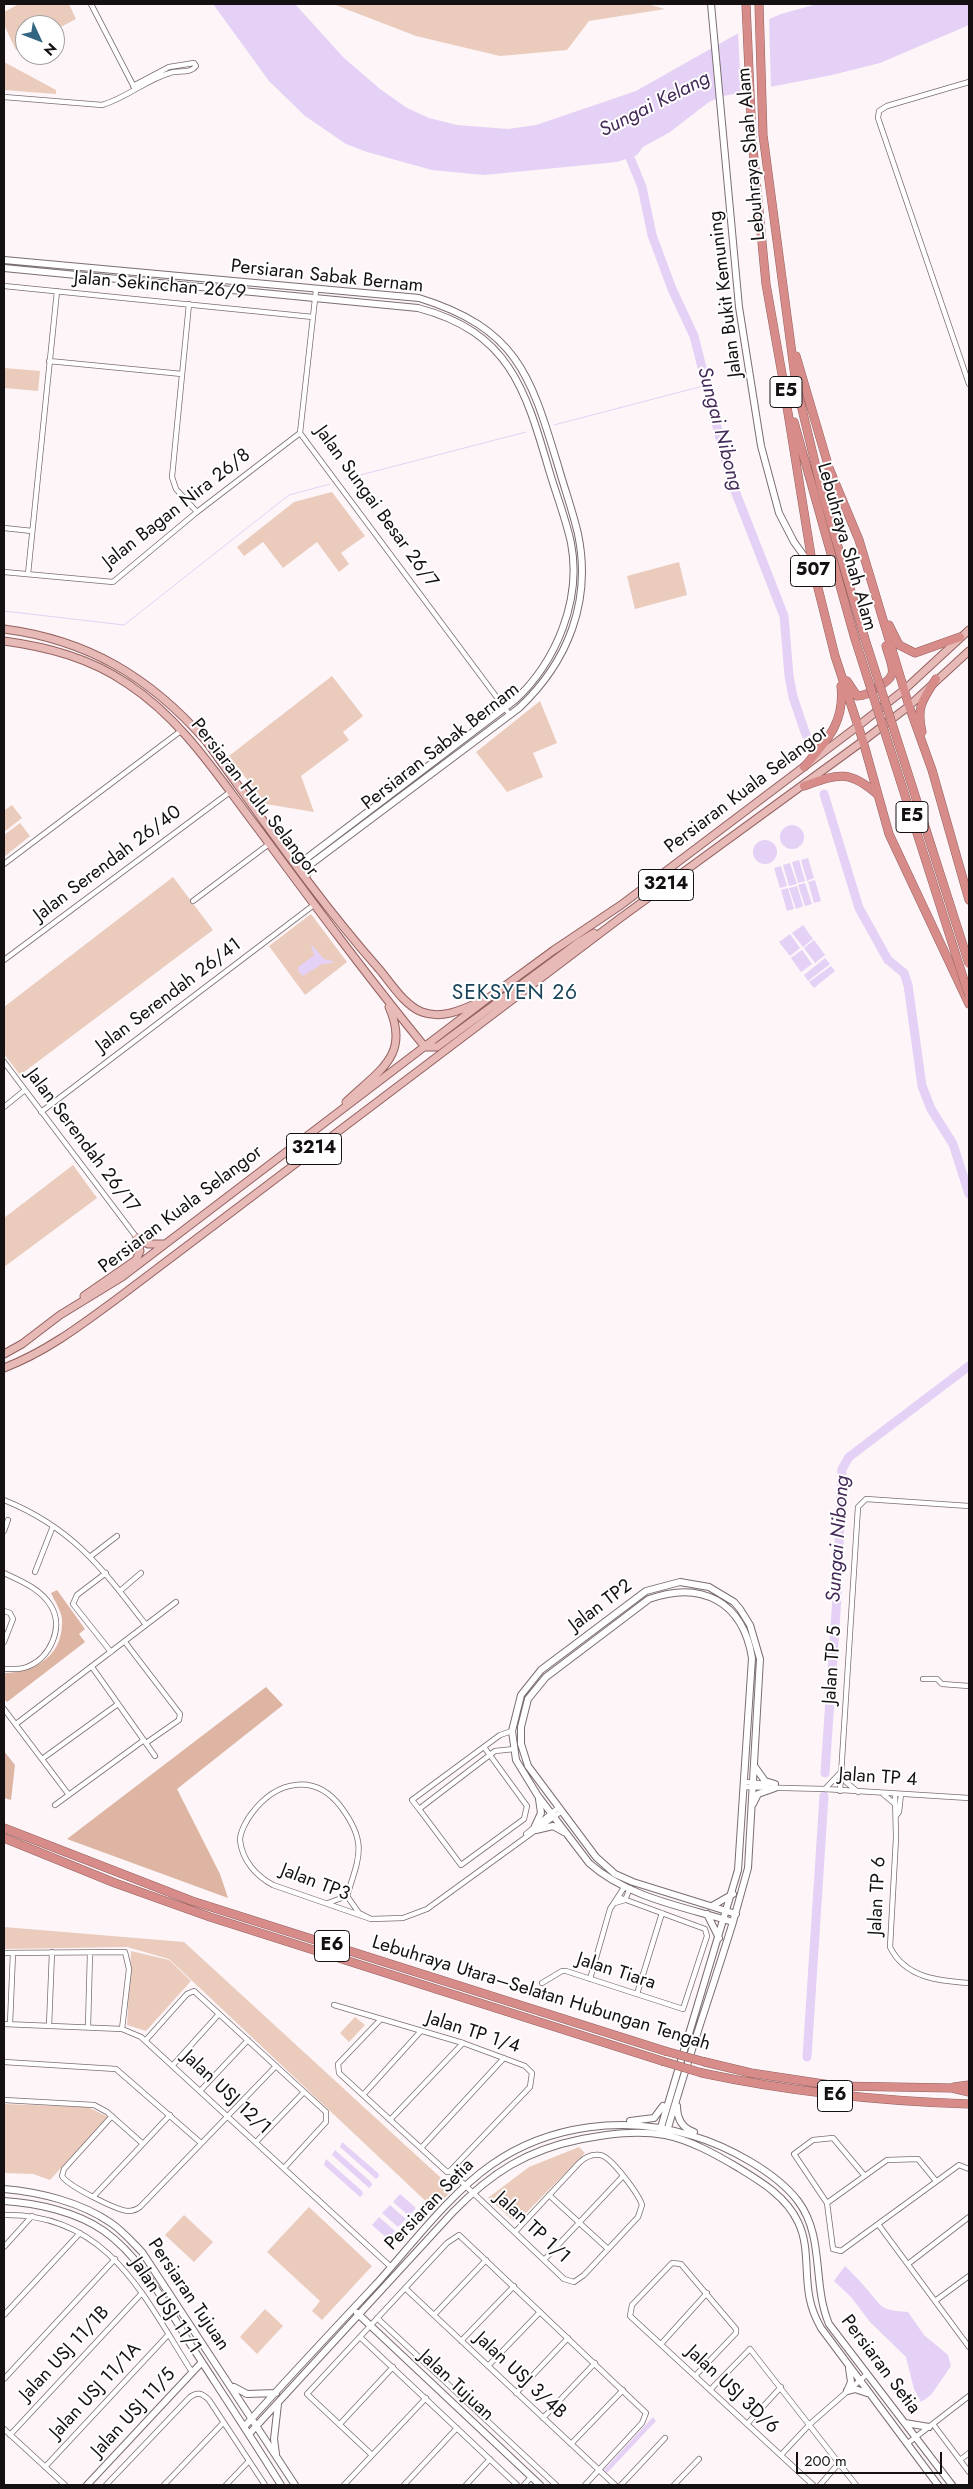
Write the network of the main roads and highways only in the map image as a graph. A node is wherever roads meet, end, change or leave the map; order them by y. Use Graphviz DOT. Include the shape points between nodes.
graph roads {
  1 [pos="746,4"];
  2 [pos="759,4"];
  3 [pos="788,333"];
  4 [pos="784,388"];
  5 [pos="880,608"];
  6 [pos="4,629"];
  7 [pos="969,630"];
  8 [pos="960,637"];
  9 [pos="4,641"];
  10 [pos="969,651"];
  11 [pos="835,656"];
  12 [pos="840,670"];
  13 [pos="936,679"];
  14 [pos="904,690"];
  15 [pos="909,706"];
  16 [pos="858,726"];
  17 [pos="863,741"];
  18 [pos="804,766"];
  19 [pos="932,770"];
  20 [pos="804,786"];
  21 [pos="878,795"];
  22 [pos="969,900"];
  23 [pos="619,919"];
  24 [pos="969,964"];
  25 [pos="969,996"];
  26 [pos="386,999"];
  27 [pos="487,999"];
  28 [pos="969,1004"];
  29 [pos="425,1047"];
  30 [pos="322,1125"];
  31 [pos="167,1243"];
  32 [pos="60,1316"];
  33 [pos="4,1354"];
  34 [pos="4,1368"];
  35 [pos="4,1828"];
  36 [pos="4,1838"];
  37 [pos="969,2085"];
  38 [pos="952,2088"];
  39 [pos="969,2092"];
  40 [pos="969,2104"];
  1 -- 4 [label="highway, Lebuhraya Shah Alam / E5" via="752,138 766,284"];
  2 -- 3 [label="highway, Lebuhraya Shah Alam / E5" via="763,135"];
  3 -- 5 [label="highway, 507" via="829,468 858,540"];
  3 -- 24 [label="highway, Lebuhraya Shah Alam / E5, bridge" via="796,384 822,492 864,636"];
  4 -- 11 [label="highway, 507" via="813,568"];
  4 -- 25 [label="highway, Lebuhraya Shah Alam / E5, bridge" via="855,639"];
  5 -- 8 [label="highway" via="899,645 915,654"];
  5 -- 11 [label="highway" via="880,621 893,671 889,681 864,696 857,696"];
  5 -- 14 [label="highway, 507"];
  6 -- 27 [label="main road, Persiaran Hulu Selangor" via="80,647 119,666 152,689 192,725 364,953 404,999 420,1011 444,1015"];
  7 -- 8 [label="main road, Persiaran Kuala Selangor"];
  8 -- 14 [label="main road, Persiaran Kuala Selangor / 3214"];
  9 -- 26 [label="main road, Persiaran Hulu Selangor" via="46,648 95,665 134,688 162,710 182,730"];
  10 -- 13 [label="main road, Persiaran Kuala Selangor"];
  11 -- 12 [label="highway, 507"];
  12 -- 16 [label="highway, 507"];
  12 -- 18 [label="highway" via="843,702 840,717 833,732"];
  13 -- 15 [label="main road, Persiaran Kuala Selangor / 3214"];
  13 -- 19 [label="highway" via="922,701 919,717"];
  14 -- 15 [label="highway, 507"];
  14 -- 16 [label="main road, Persiaran Kuala Selangor / 3214"];
  15 -- 17 [label="main road, Persiaran Kuala Selangor / 3214"];
  15 -- 19 [label="highway, 507"];
  16 -- 17 [label="highway, 507"];
  16 -- 18 [label="main road, Persiaran Kuala Selangor / 3214"];
  17 -- 20 [label="main road, Persiaran Kuala Selangor / 3214"];
  17 -- 21 [label="highway, 507"];
  18 -- 27 [label="main road, Persiaran Kuala Selangor / 3214" via="621,905"];
  19 -- 22 [label="highway, 507"];
  20 -- 21 [label="highway" via="841,775 859,780"];
  20 -- 23 [label="main road, Persiaran Kuala Selangor / 3214"];
  21 -- 28 [label="highway, 507" via="889,834"];
  23 -- 29 [label="main road" via="579,942 437,1047"];
  23 -- 34 [label="main road, Persiaran Kuala Selangor / 3214" via="73,1332 31,1358"];
  26 -- 29 [label="main road, Persiaran Hulu Selangor"];
  26 -- 30 [label="main road" via="398,1033 397,1047 389,1061"];
  27 -- 29 [label="main road, Persiaran Kuala Selangor / 3214"];
  29 -- 30 [label="main road, Persiaran Kuala Selangor / 3214"];
  30 -- 31 [label="main road, Persiaran Kuala Selangor / 3214"];
  31 -- 32 [label="main road, Persiaran Kuala Selangor / 3214" via="122,1277"];
  31 -- 32 [label="main road" via="148,1244 137,1238 140,1252 136,1260 92,1289"];
  32 -- 33 [label="main road, Persiaran Kuala Selangor / 3214"];
  35 -- 38 [label="highway, Lebuhraya Utara–Selatan Hubungan Tengah / E6, bridge" via="192,1901 705,2062 751,2073 837,2086"];
  36 -- 40 [label="highway, Lebuhraya Utara–Selatan Hubungan Tengah / E6, bridge" via="210,1917 662,2061 784,2089 847,2098"];
  37 -- 38 [label="highway"];
  38 -- 39 [label="highway, Lebuhraya Utara–Selatan Hubungan Tengah / E6"];
}
